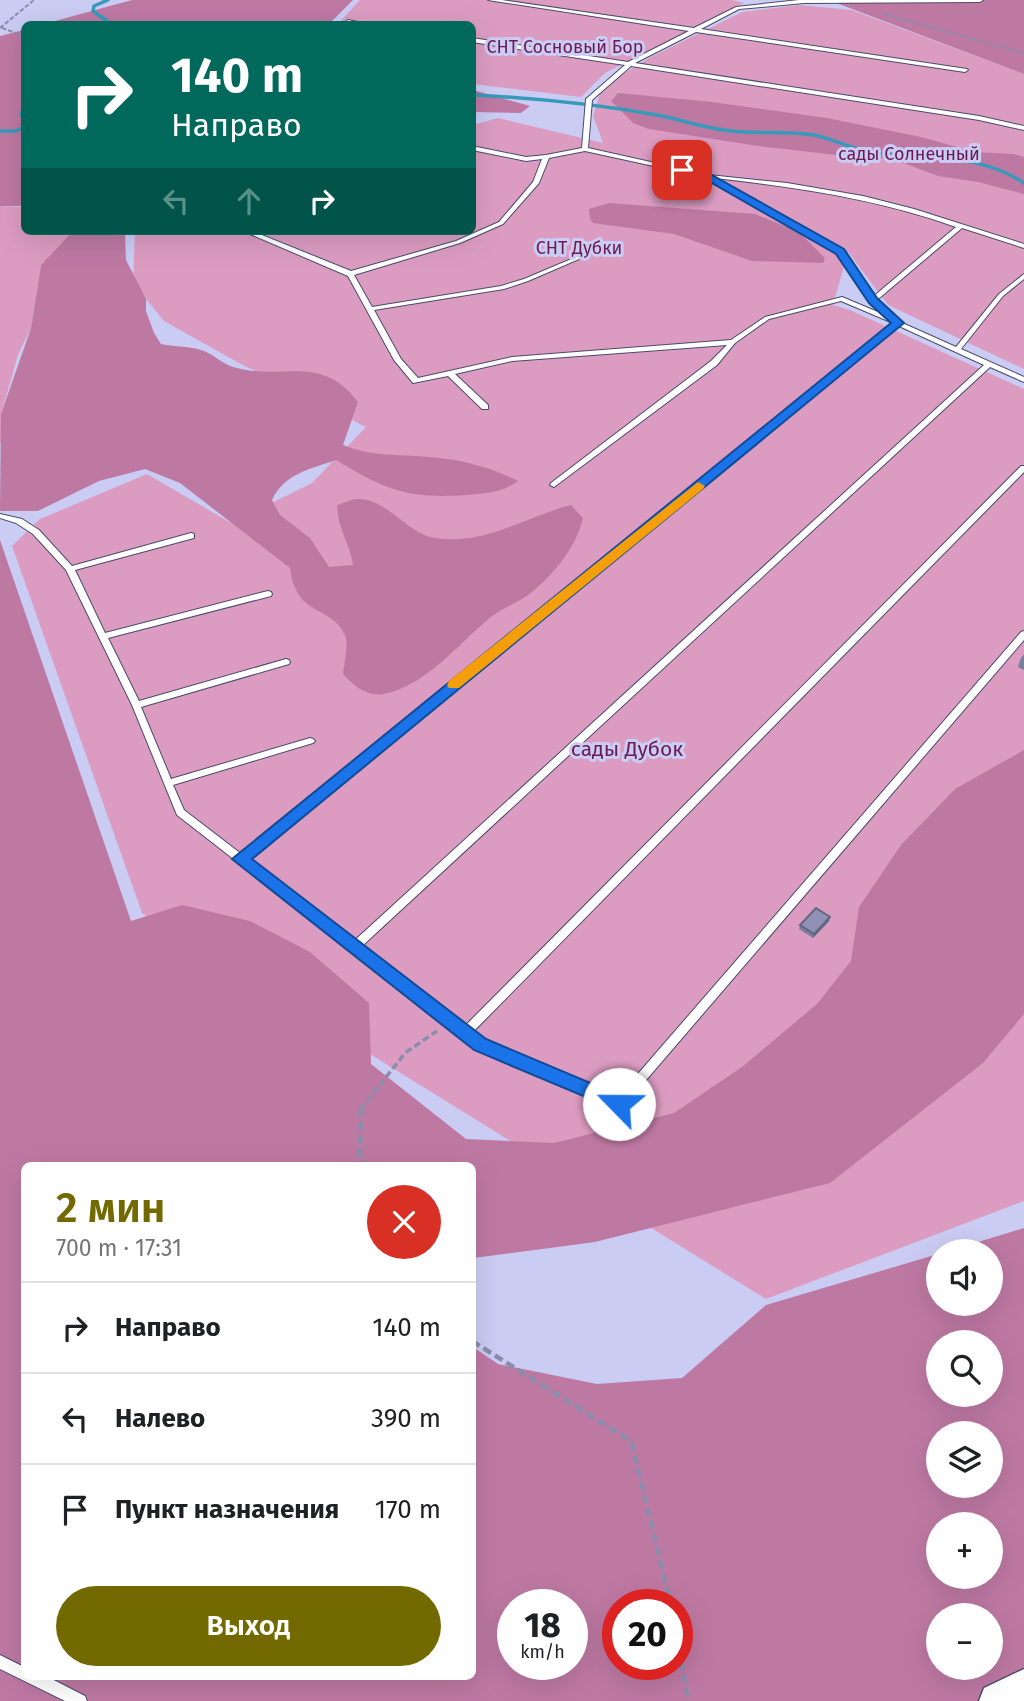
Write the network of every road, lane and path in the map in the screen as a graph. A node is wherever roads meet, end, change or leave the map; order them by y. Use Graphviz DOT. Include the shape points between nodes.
graph roads {
  1 [pos="34,0"];
  2 [pos="491,0"];
  3 [pos="981,0"];
  4 [pos="884,14"];
  5 [pos="1,28"];
  6 [pos="699,30"];
  7 [pos="21,35"];
  8 [pos="476,41"];
  9 [pos="1024,53"];
  10 [pos="631,63"];
  11 [pos="965,70"];
  12 [pos="1024,128"];
  13 [pos="476,149"];
  14 [pos="585,149"];
  15 [pos="546,158"];
  16 [pos="706,176"];
  17 [pos="961,226"];
  18 [pos="476,234"];
  19 [pos="256,235"];
  20 [pos="474,235"];
  21 [pos="1024,246"];
  22 [pos="597,250"];
  23 [pos="349,273"];
  24 [pos="1024,276"];
  25 [pos="873,300"];
  26 [pos="370,309"];
  27 [pos="898,323"];
  28 [pos="733,342"];
  29 [pos="957,350"];
  30 [pos="989,364"];
  31 [pos="449,373"];
  32 [pos="1024,380"];
  33 [pos="485,407"];
  34 [pos="1024,468"];
  35 [pos="554,485"];
  36 [pos="0,516"];
  37 [pos="191,536"];
  38 [pos="70,569"];
  39 [pos="268,594"];
  40 [pos="1024,634"];
  41 [pos="103,636"];
  42 [pos="286,663"];
  43 [pos="135,705"];
  44 [pos="310,741"];
  45 [pos="168,783"];
  46 [pos="240,859"];
  47 [pos="354,947"];
  48 [pos="451,1022"];
  49 [pos="465,1033"];
  50 [pos="364,1162"];
  51 [pos="476,1344"];
  52 [pos="667,1589"];
  53 [pos="0,1662"];
  54 [pos="21,1672"];
  55 [pos="38,1680"];
  56 [pos="685,1680"];
  57 [pos="1024,1687"];
  58 [pos="80,1701"];
  59 [pos="688,1701"];
  60 [pos="997,1701"];
  1 -- 5 [label="path"];
  2 -- 6 [label="lane"];
  3 -- 6 [label="lane" via="803,1 738,8"];
  4 -- 9 [label="path"];
  5 -- 7 [label="path"];
  6 -- 10 [label="lane"];
  6 -- 11 [label="lane"];
  8 -- 10 [label="lane"];
  10 -- 12 [label="lane"];
  10 -- 14 [label="lane" via="589,99"];
  13 -- 15 [label="lane" via="526,159"];
  14 -- 15 [label="lane"];
  14 -- 16 [label="lane"];
  15 -- 18 [label="lane" via="536,183 501,223"];
  16 -- 17 [label="lane" via="857,198"];
  16 -- 25 [label="lane" via="840,251"];
  17 -- 21 [label="lane"];
  17 -- 25 [label="lane"];
  19 -- 23 [label="lane"];
  20 -- 23 [label="lane"];
  22 -- 26 [label="lane" via="502,288"];
  23 -- 26 [label="lane"];
  24 -- 29 [label="lane" via="1001,295"];
  25 -- 27 [label="lane"];
  26 -- 31 [label="lane" via="398,360 416,380"];
  27 -- 28 [label="lane" via="842,299 767,318"];
  27 -- 29 [label="lane"];
  27 -- 46 [label="lane"];
  28 -- 31 [label="lane" via="512,359"];
  28 -- 35 [label="lane" via="714,363"];
  29 -- 30 [label="lane"];
  30 -- 32 [label="lane"];
  30 -- 47 [label="lane"];
  31 -- 33 [label="lane"];
  34 -- 49 [label="lane"];
  36 -- 38 [label="lane" via="36,532"];
  37 -- 38 [label="lane"];
  38 -- 41 [label="lane"];
  39 -- 41 [label="lane"];
  40 -- 49 [label="lane" via="619,1104 480,1045"];
  41 -- 43 [label="lane"];
  42 -- 43 [label="lane"];
  43 -- 45 [label="lane"];
  44 -- 45 [label="lane"];
  45 -- 46 [label="lane" via="180,812"];
  46 -- 47 [label="lane"];
  47 -- 48 [label="lane"];
  48 -- 49 [label="lane"];
  48 -- 50 [label="path" via="405,1053 360,1109 360,1155"];
  51 -- 52 [label="path" via="631,1441"];
  53 -- 54 [label="lane"];
  55 -- 58 [label="lane"];
  56 -- 59 [label="path"];
  57 -- 60 [label="street"];
}
